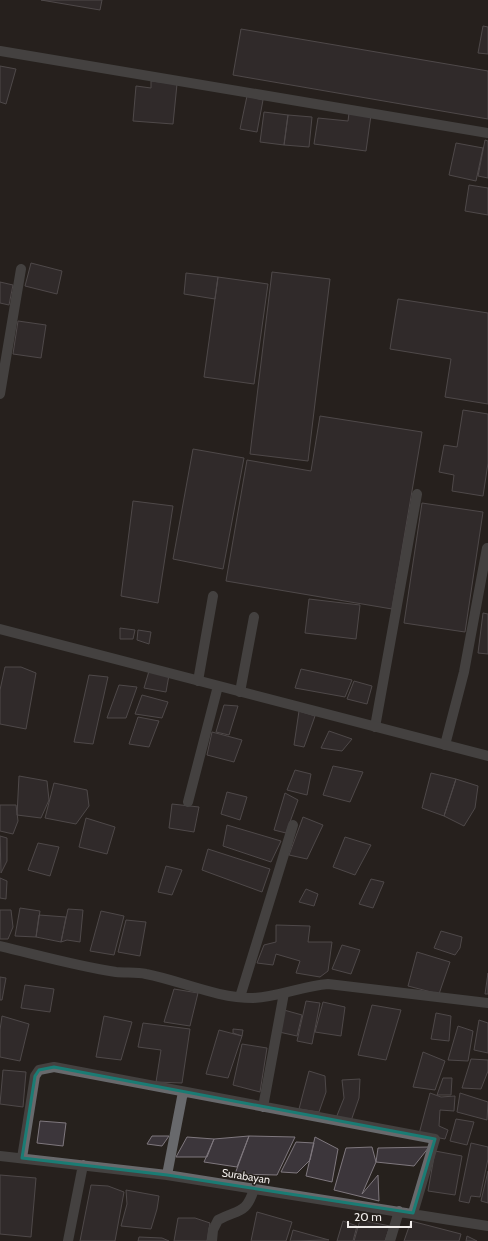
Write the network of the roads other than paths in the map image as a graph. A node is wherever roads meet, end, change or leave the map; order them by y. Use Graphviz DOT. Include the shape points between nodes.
graph roads {
  1 [pos="0,52"];
  2 [pos="488,133"];
  3 [pos="21,269"];
  4 [pos="0,394"];
  5 [pos="417,494"];
  6 [pos="487,548"];
  7 [pos="213,596"];
  8 [pos="254,617"];
  9 [pos="0,629"];
  10 [pos="198,681"];
  11 [pos="218,686"];
  12 [pos="240,692"];
  13 [pos="375,727"];
  14 [pos="445,745"];
  15 [pos="488,756"];
  16 [pos="188,802"];
  17 [pos="293,825"];
  18 [pos="0,946"];
  19 [pos="284,994"];
  20 [pos="240,996"];
  21 [pos="488,1003"];
  22 [pos="183,1092"];
  23 [pos="263,1107"];
  24 [pos="0,1156"];
  25 [pos="22,1158"];
  26 [pos="83,1165"];
  27 [pos="167,1175"];
  28 [pos="254,1189"];
  29 [pos="399,1211"];
  30 [pos="413,1214"];
  31 [pos="488,1226"];
  32 [pos="68,1241"];
  33 [pos="212,1241"];
  34 [pos="390,1241"];
  1 -- 2 [label="street"];
  3 -- 4 [label="street"];
  5 -- 13 [label="street"];
  6 -- 14 [label="street" via="464,672"];
  7 -- 10 [label="street"];
  8 -- 12 [label="street"];
  9 -- 10 [label="street"];
  10 -- 11 [label="street"];
  11 -- 12 [label="street"];
  11 -- 16 [label="street"];
  12 -- 13 [label="street"];
  13 -- 14 [label="street"];
  14 -- 15 [label="street"];
  17 -- 20 [label="street"];
  18 -- 20 [label="street" via="117,972 146,974 221,995"];
  19 -- 20 [label="street" via="253,998"];
  19 -- 21 [label="street" via="309,986 328,984"];
  19 -- 23 [label="street"];
  22 -- 23 [label="street"];
  22 -- 25 [label="street" via="54,1067 39,1070 35,1076"];
  22 -- 27 [label="street"];
  23 -- 30 [label="street" via="435,1139"];
  24 -- 25 [label="street, Surabayan"];
  25 -- 26 [label="street, Surabayan"];
  26 -- 27 [label="street, Surabayan"];
  26 -- 32 [label="street"];
  27 -- 28 [label="street, Surabayan"];
  28 -- 29 [label="street, Surabayan"];
  28 -- 33 [label="street" via="251,1198 239,1212 218,1220 213,1230"];
  29 -- 30 [label="street, Surabayan"];
  29 -- 34 [label="street"];
  30 -- 31 [label="street, Surabayan"];
}
